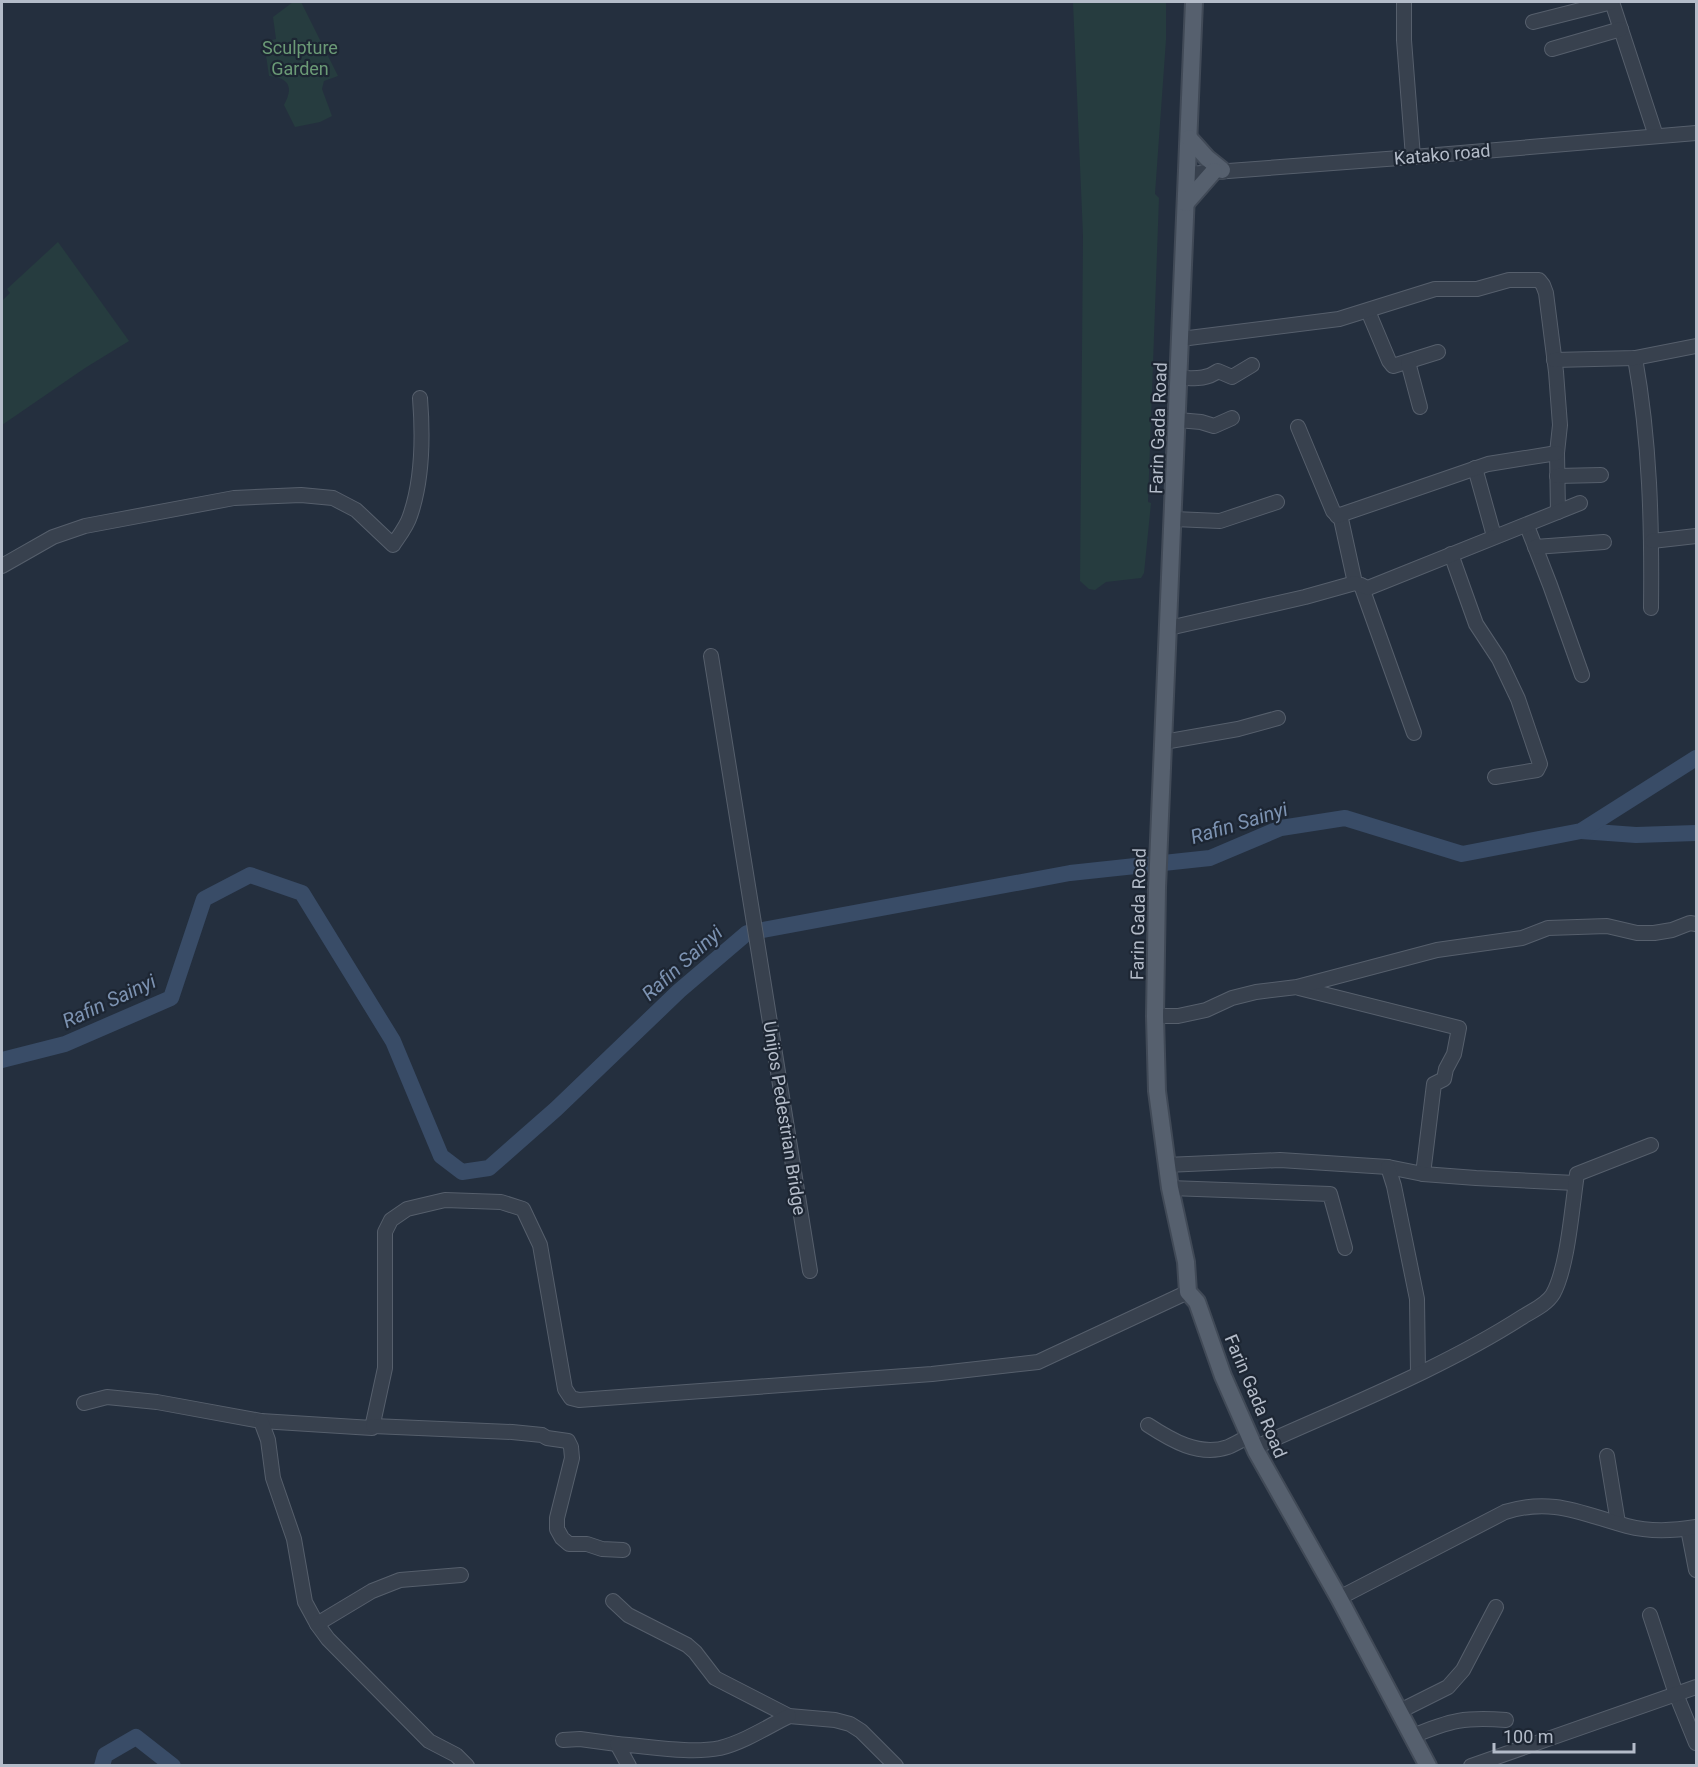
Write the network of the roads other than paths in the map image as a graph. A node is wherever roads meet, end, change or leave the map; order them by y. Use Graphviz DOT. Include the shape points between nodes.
graph roads {
  1 [pos="1194,2"];
  2 [pos="1404,2"];
  3 [pos="1612,2"];
  4 [pos="1533,22"];
  5 [pos="1621,29"];
  6 [pos="1552,49"];
  7 [pos="1696,133"];
  8 [pos="1656,136"];
  9 [pos="1189,138"];
  10 [pos="1413,157"];
  11 [pos="1218,171"];
  12 [pos="1188,174"];
  13 [pos="1186,203"];
  14 [pos="1368,311"];
  15 [pos="1181,339"];
  16 [pos="1696,346"];
  17 [pos="1438,352"];
  18 [pos="1635,358"];
  19 [pos="1554,360"];
  20 [pos="1408,362"];
  21 [pos="1252,365"];
  22 [pos="1179,378"];
  23 [pos="420,398"];
  24 [pos="1420,407"];
  25 [pos="1232,418"];
  26 [pos="1178,420"];
  27 [pos="1298,427"];
  28 [pos="1557,453"];
  29 [pos="1475,468"];
  30 [pos="1601,475"];
  31 [pos="1557,476"];
  32 [pos="1277,502"];
  33 [pos="1580,503"];
  34 [pos="1558,512"];
  35 [pos="1337,516"];
  36 [pos="1174,519"];
  37 [pos="1527,526"];
  38 [pos="1494,536"];
  39 [pos="1696,536"];
  40 [pos="1652,541"];
  41 [pos="1604,542"];
  42 [pos="1535,547"];
  43 [pos="1451,554"];
  44 [pos="2,566"];
  45 [pos="1358,584"];
  46 [pos="1651,608"];
  47 [pos="1169,628"];
  48 [pos="711,656"];
  49 [pos="1582,675"];
  50 [pos="1278,718"];
  51 [pos="1414,733"];
  52 [pos="1164,742"];
  53 [pos="1495,777"];
  54 [pos="1696,924"];
  55 [pos="1297,987"];
  56 [pos="1155,1016"];
  57 [pos="1651,1144"];
  58 [pos="1166,1165"];
  59 [pos="1388,1167"];
  60 [pos="1423,1174"];
  61 [pos="1575,1183"];
  62 [pos="1170,1188"];
  63 [pos="1345,1248"];
  64 [pos="810,1271"];
  65 [pos="1188,1292"];
  66 [pos="1418,1373"];
  67 [pos="84,1403"];
  68 [pos="261,1421"];
  69 [pos="1148,1425"];
  70 [pos="373,1426"];
  71 [pos="1252,1442"];
  72 [pos="1607,1456"];
  73 [pos="1618,1523"];
  74 [pos="1692,1528"];
  75 [pos="623,1550"];
  76 [pos="1696,1570"];
  77 [pos="461,1575"];
  78 [pos="1339,1598"];
  79 [pos="613,1601"];
  80 [pos="1496,1607"];
  81 [pos="1650,1615"];
  82 [pos="317,1624"];
  83 [pos="1696,1687"];
  84 [pos="1676,1694"];
  85 [pos="1400,1711"];
  86 [pos="789,1716"];
  87 [pos="1506,1720"];
  88 [pos="1413,1736"];
  89 [pos="563,1740"];
  90 [pos="1696,1743"];
  91 [pos="617,1744"];
  92 [pos="890,1764"];
  93 [pos="467,1766"];
  94 [pos="629,1766"];
  95 [pos="1428,1766"];
  96 [pos="1470,1766"];
  1 -- 9 [label="main road, Farin Gada Road"];
  2 -- 10 [label="street"];
  3 -- 4 [label="street"];
  3 -- 5 [label="street"];
  5 -- 6 [label="street"];
  5 -- 8 [label="street"];
  7 -- 8 [label="street, Katako road"];
  8 -- 10 [label="street, Katako road"];
  9 -- 11 [label="main road"];
  9 -- 12 [label="main road, Farin Gada Road"];
  10 -- 11 [label="street, Katako road"];
  11 -- 12 [label="street, Katako road"];
  11 -- 13 [label="main road"];
  12 -- 13 [label="main road, Farin Gada Road"];
  13 -- 15 [label="main road, Farin Gada Road"];
  14 -- 15 [label="street" via="1307,324"];
  14 -- 19 [label="street" via="1435,289 1477,289 1509,280 1539,280 1546,293"];
  14 -- 20 [label="street" via="1389,361 1393,366"];
  15 -- 22 [label="main road, Farin Gada Road"];
  16 -- 18 [label="street"];
  17 -- 20 [label="street"];
  18 -- 19 [label="street"];
  18 -- 40 [label="street" via="1642,399"];
  19 -- 28 [label="street" via="1560,425"];
  20 -- 24 [label="street"];
  21 -- 22 [label="street" via="1232,377 1218,371 1204,378"];
  22 -- 26 [label="main road, Farin Gada Road"];
  23 -- 44 [label="street" via="420,474 410,517 393,545 356,510 333,498 234,498 85,526 52,537"];
  25 -- 26 [label="street" via="1214,426"];
  26 -- 36 [label="main road, Farin Gada Road"];
  27 -- 35 [label="street"];
  28 -- 29 [label="street"];
  28 -- 31 [label="street"];
  29 -- 35 [label="street"];
  29 -- 38 [label="street"];
  30 -- 31 [label="street"];
  31 -- 34 [label="street"];
  32 -- 36 [label="street" via="1220,521"];
  33 -- 34 [label="street"];
  34 -- 37 [label="street"];
  35 -- 45 [label="street"];
  36 -- 47 [label="main road, Farin Gada Road"];
  37 -- 38 [label="street"];
  37 -- 42 [label="street"];
  38 -- 43 [label="street"];
  39 -- 40 [label="street"];
  40 -- 46 [label="street"];
  41 -- 42 [label="street"];
  42 -- 49 [label="street"];
  43 -- 45 [label="street" via="1368,588"];
  43 -- 53 [label="street" via="1476,624 1518,699 1540,764 1537,770"];
  45 -- 47 [label="street"];
  45 -- 51 [label="street"];
  47 -- 52 [label="main road, Farin Gada Road"];
  48 -- 64 [label="street, Unijos Pedestrian Bridge"];
  50 -- 52 [label="street"];
  52 -- 56 [label="main road, Farin Gada Road"];
  54 -- 55 [label="street" via="1654,933 1607,926 1548,928 1522,938 1437,950"];
  55 -- 56 [label="street" via="1256,992 1178,1016"];
  55 -- 60 [label="street" via="1459,1028 1444,1079 1434,1084"];
  56 -- 58 [label="main road, Farin Gada Road" via="1157,1091"];
  57 -- 61 [label="street" via="1577,1174"];
  58 -- 59 [label="street" via="1280,1160"];
  58 -- 62 [label="main road, Farin Gada Road"];
  59 -- 60 [label="street"];
  59 -- 66 [label="street" via="1417,1299"];
  60 -- 61 [label="street"];
  61 -- 66 [label="street" via="1563,1264 1549,1300 1495,1335"];
  62 -- 63 [label="street" via="1330,1194"];
  62 -- 65 [label="main road, Farin Gada Road" via="1186,1262"];
  65 -- 70 [label="street" via="1038,1362 932,1374 579,1400 571,1398 565,1389 540,1245 523,1209 501,1203 445,1200 407,1209 391,1220 385,1233 386,1368"];
  65 -- 71 [label="main road, Farin Gada Road" via="1197,1302"];
  66 -- 71 [label="street"];
  67 -- 68 [label="street" via="107,1397 157,1402"];
  68 -- 70 [label="street"];
  68 -- 82 [label="street" via="273,1478 294,1539 305,1602"];
  69 -- 71 [label="street" via="1169,1439 1200,1450"];
  70 -- 75 [label="street" via="512,1432 568,1441 572,1458 557,1518 562,1538 569,1544"];
  71 -- 78 [label="main road, Farin Gada Road"];
  72 -- 73 [label="street"];
  73 -- 74 [label="street" via="1655,1530"];
  73 -- 78 [label="street" via="1562,1507 1525,1506 1505,1512"];
  74 -- 76 [label="street"];
  77 -- 82 [label="street" via="400,1580 372,1591"];
  78 -- 85 [label="main road, Farin Gada Road"];
  79 -- 86 [label="street" via="628,1615 687,1645 715,1678"];
  80 -- 85 [label="street" via="1463,1670 1448,1687"];
  81 -- 84 [label="street"];
  82 -- 93 [label="street" via="429,1741 456,1755"];
  83 -- 84 [label="street"];
  84 -- 90 [label="street"];
  84 -- 96 [label="street"];
  85 -- 88 [label="main road, Farin Gada Road"];
  86 -- 91 [label="street" via="722,1747 696,1750"];
  86 -- 92 [label="street" via="850,1724"];
  87 -- 88 [label="street" via="1475,1718 1448,1722"];
  88 -- 95 [label="main road, Farin Gada Road"];
  89 -- 91 [label="street"];
  91 -- 94 [label="street"];
}
